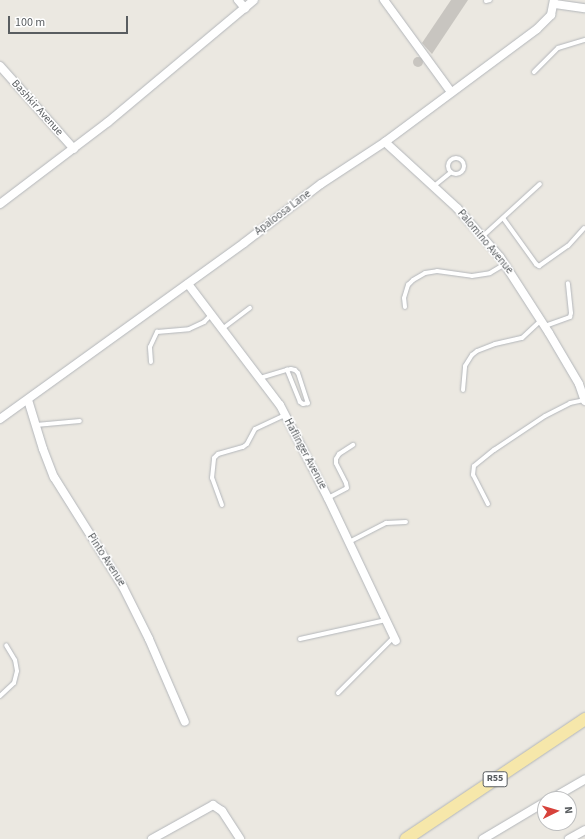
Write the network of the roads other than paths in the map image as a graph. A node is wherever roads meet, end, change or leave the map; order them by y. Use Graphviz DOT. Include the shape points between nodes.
graph roads {
  1 [pos="238,0"];
  2 [pos="254,0"];
  3 [pos="384,0"];
  4 [pos="555,2"];
  5 [pos="244,8"];
  6 [pos="585,8"];
  7 [pos="585,40"];
  8 [pos="0,66"];
  9 [pos="534,72"];
  10 [pos="451,92"];
  11 [pos="385,142"];
  12 [pos="74,149"];
  13 [pos="451,172"];
  14 [pos="540,184"];
  15 [pos="434,186"];
  16 [pos="0,204"];
  17 [pos="503,218"];
  18 [pos="584,228"];
  19 [pos="483,236"];
  20 [pos="506,264"];
  21 [pos="568,283"];
  22 [pos="188,284"];
  23 [pos="405,307"];
  24 [pos="250,308"];
  25 [pos="212,315"];
  26 [pos="543,323"];
  27 [pos="222,329"];
  28 [pos="151,362"];
  29 [pos="287,370"];
  30 [pos="260,378"];
  31 [pos="463,390"];
  32 [pos="584,398"];
  33 [pos="28,400"];
  34 [pos="285,415"];
  35 [pos="0,419"];
  36 [pos="80,421"];
  37 [pos="36,425"];
  38 [pos="353,444"];
  39 [pos="328,498"];
  40 [pos="488,504"];
  41 [pos="222,505"];
  42 [pos="406,522"];
  43 [pos="349,542"];
  44 [pos="386,620"];
  45 [pos="300,639"];
  46 [pos="395,639"];
  47 [pos="6,645"];
  48 [pos="338,693"];
  49 [pos="0,696"];
  50 [pos="585,719"];
  51 [pos="185,722"];
  52 [pos="585,779"];
  53 [pos="564,791"];
  54 [pos="537,807"];
  55 [pos="585,830"];
  56 [pos="152,839"];
  57 [pos="240,839"];
  58 [pos="406,839"];
  59 [pos="483,839"];
  60 [pos="569,839"];
  1 -- 5 [label="street"];
  2 -- 5 [label="street"];
  3 -- 10 [label="street"];
  4 -- 6 [label="street"];
  4 -- 10 [label="street, Apaloosa Lane" via="554,11 548,20"];
  5 -- 12 [label="street"];
  7 -- 9 [label="lane" via="558,48"];
  8 -- 12 [label="street, Bashkir Avenue"];
  10 -- 11 [label="street, Apaloosa Lane"];
  11 -- 15 [label="street, Palomino Avenue"];
  11 -- 22 [label="street, Apaloosa Lane" via="321,184"];
  12 -- 16 [label="street"];
  13 -- 13 [label="lane" via="458,174 464,170 464,162 454,158 448,162 447,166"];
  13 -- 15 [label="lane"];
  14 -- 17 [label="lane"];
  15 -- 19 [label="street, Palomino Avenue"];
  17 -- 18 [label="lane" via="539,266 568,246"];
  17 -- 19 [label="lane"];
  19 -- 20 [label="street, Palomino Avenue"];
  20 -- 23 [label="lane" via="490,273 472,276 437,271 425,273 408,286 404,298"];
  20 -- 26 [label="street, Palomino Avenue"];
  21 -- 26 [label="lane" via="570,317"];
  22 -- 25 [label="street, Haflinger Avenue"];
  22 -- 33 [label="street, Apaloosa Lane"];
  24 -- 27 [label="lane"];
  25 -- 27 [label="street, Haflinger Avenue"];
  25 -- 28 [label="lane" via="189,329 157,332 151,342"];
  26 -- 31 [label="lane" via="522,338 495,344 472,355 465,366"];
  26 -- 32 [label="street, Palomino Avenue" via="579,384"];
  27 -- 30 [label="street, Haflinger Avenue"];
  29 -- 29 [label="lane" via="291,369 298,373 308,403 300,402"];
  29 -- 30 [label="lane"];
  30 -- 34 [label="street, Haflinger Avenue"];
  32 -- 40 [label="lane" via="545,416 474,466 473,475"];
  33 -- 35 [label="street, Apaloosa Lane"];
  33 -- 37 [label="street, Pinto Avenue"];
  34 -- 39 [label="street, Haflinger Avenue"];
  34 -- 41 [label="lane" via="255,429 243,447 218,454 214,458 212,478"];
  36 -- 37 [label="lane"];
  37 -- 51 [label="street, Pinto Avenue" via="54,477 123,587"];
  38 -- 39 [label="lane" via="336,459 346,488"];
  39 -- 43 [label="street, Haflinger Avenue"];
  42 -- 43 [label="lane" via="386,523"];
  43 -- 44 [label="street, Haflinger Avenue"];
  44 -- 45 [label="lane"];
  44 -- 46 [label="street, Haflinger Avenue"];
  46 -- 48 [label="lane"];
  47 -- 49 [label="lane" via="15,660 17,672 14,684"];
  50 -- 58 [label="main road, R55"];
  52 -- 53 [label="street"];
  54 -- 59 [label="street"];
  55 -- 60 [label="street"];
  56 -- 57 [label="street" via="213,805 222,812"];
}
